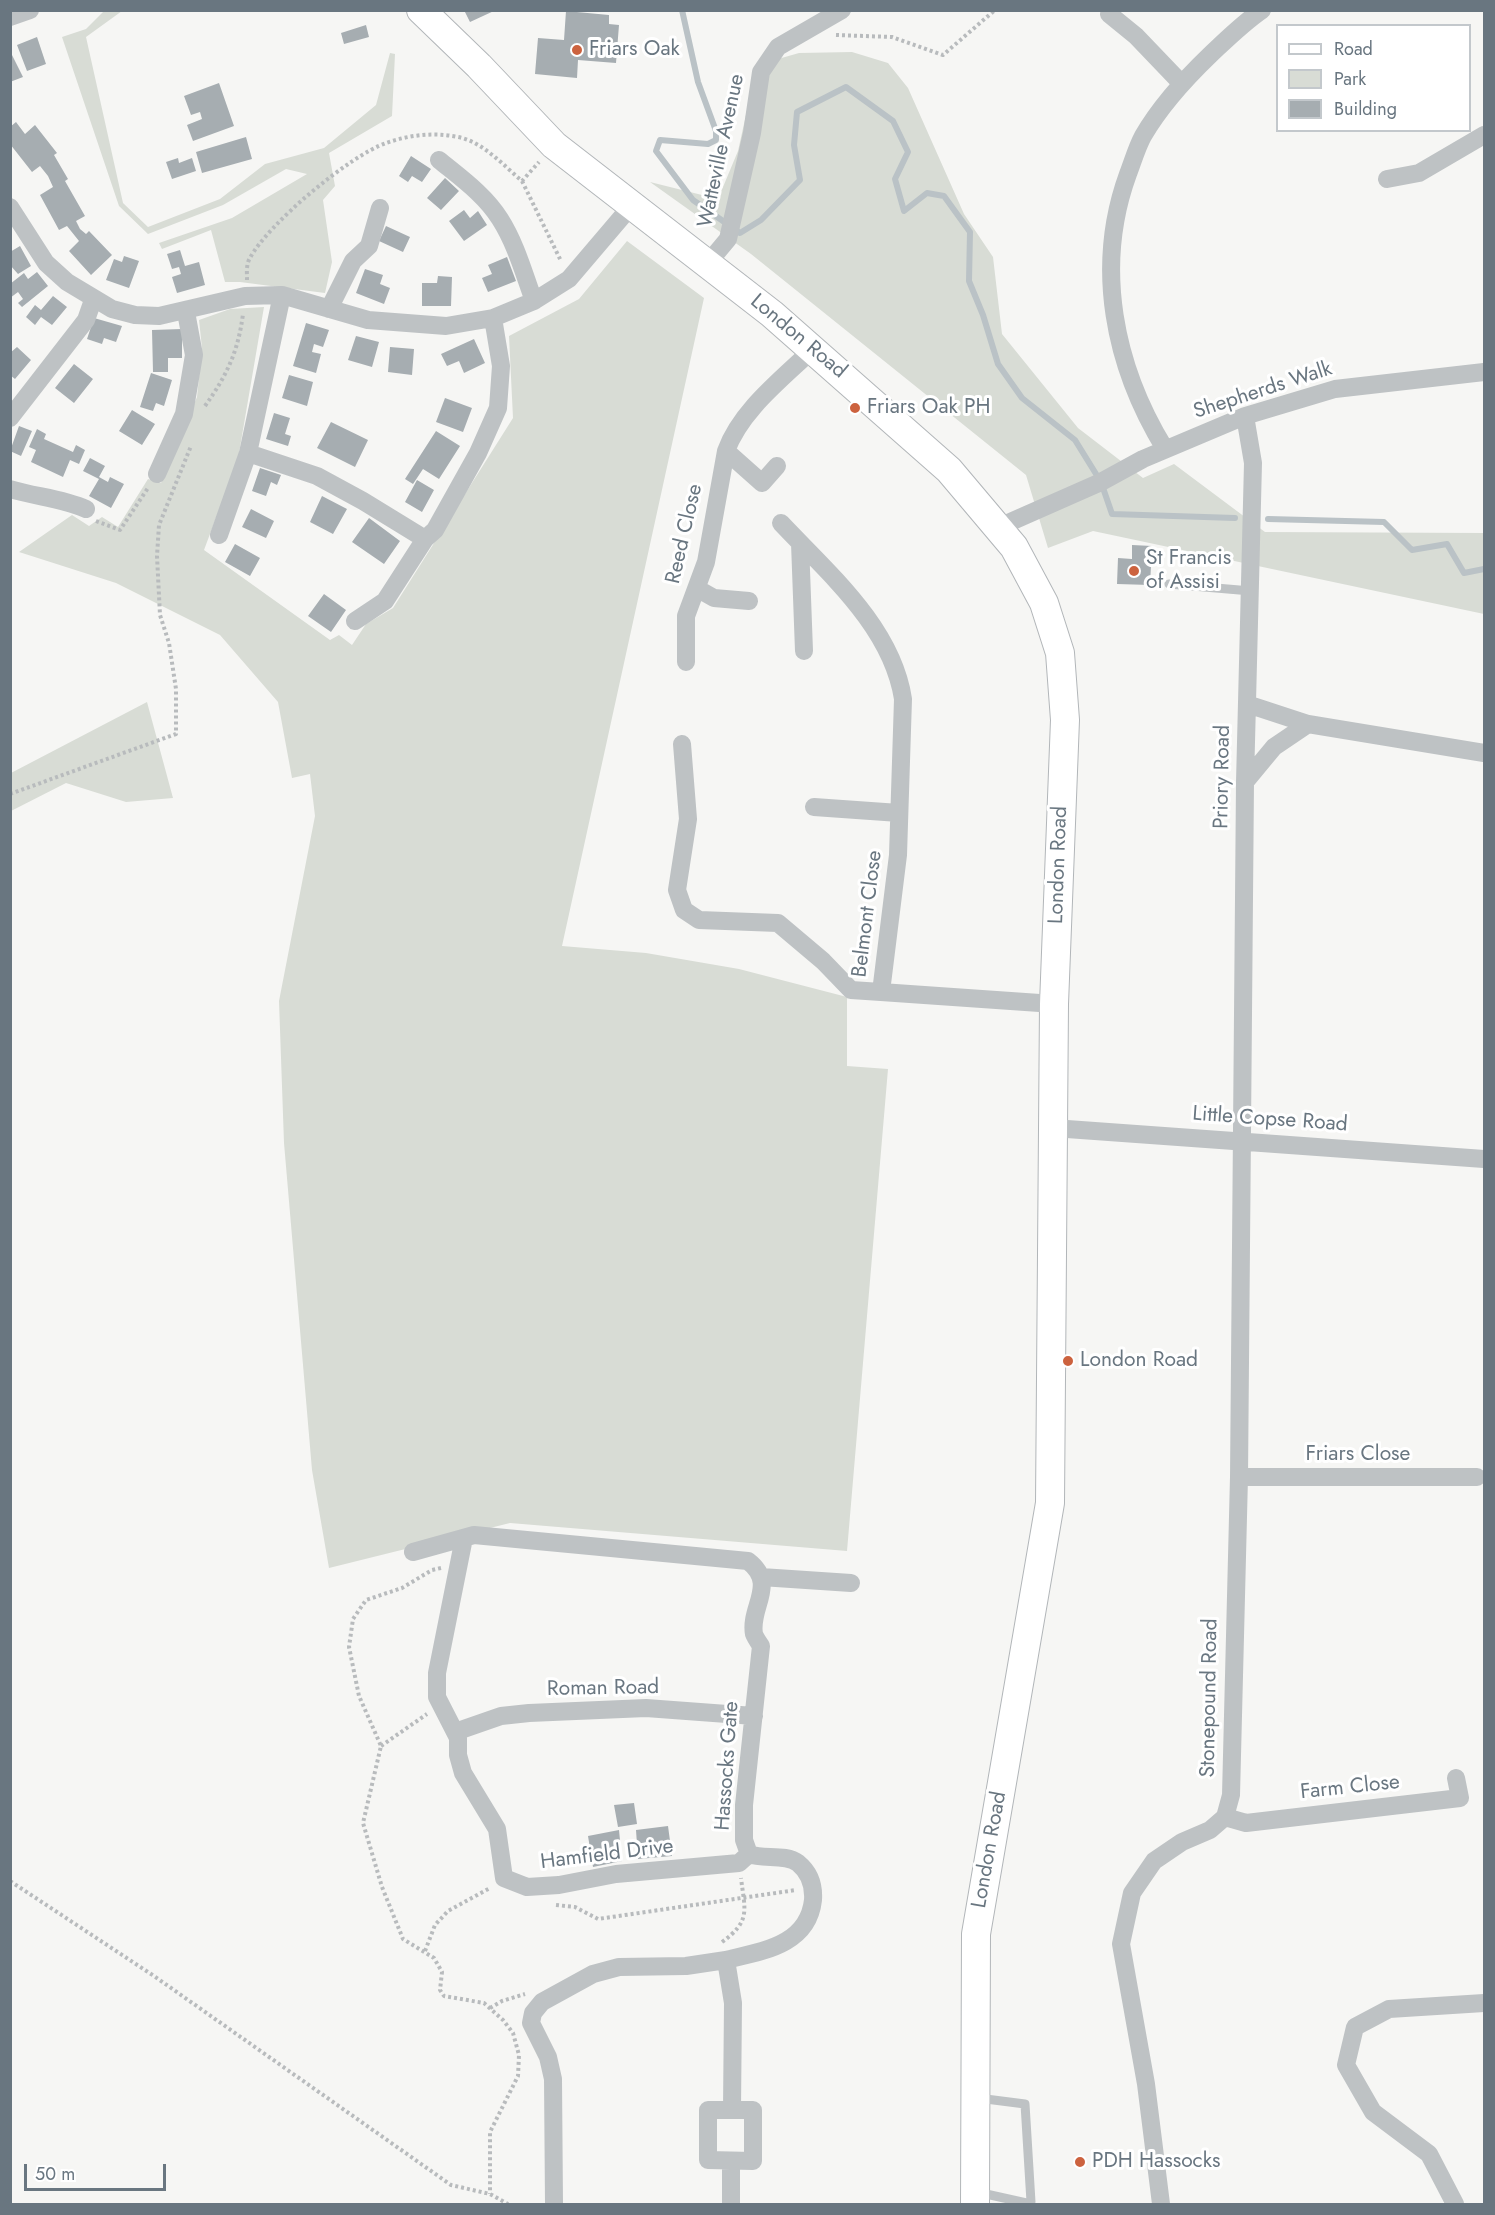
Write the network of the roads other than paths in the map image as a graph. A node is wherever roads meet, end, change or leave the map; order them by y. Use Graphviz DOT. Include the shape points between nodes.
graph roads {
  1 [pos="30,10"];
  2 [pos="421,10"];
  3 [pos="842,10"];
  4 [pos="1262,10"];
  5 [pos="1109,14"];
  6 [pos="10,17"];
  7 [pos="1182,83"];
  8 [pos="1485,135"];
  9 [pos="440,160"];
  10 [pos="1387,178"];
  11 [pos="632,206"];
  12 [pos="10,207"];
  13 [pos="380,208"];
  14 [pos="17,230"];
  15 [pos="708,263"];
  16 [pos="282,295"];
  17 [pos="93,300"];
  18 [pos="534,302"];
  19 [pos="329,309"];
  20 [pos="186,312"];
  21 [pos="493,318"];
  22 [pos="813,349"];
  23 [pos="1485,372"];
  24 [pos="1245,416"];
  25 [pos="10,418"];
  26 [pos="1165,449"];
  27 [pos="726,451"];
  28 [pos="248,453"];
  29 [pos="777,466"];
  30 [pos="157,474"];
  31 [pos="14,490"];
  32 [pos="86,509"];
  33 [pos="781,522"];
  34 [pos="999,527"];
  35 [pos="219,535"];
  36 [pos="425,539"];
  37 [pos="800,543"];
  38 [pos="1169,584"];
  39 [pos="698,589"];
  40 [pos="1251,591"];
  41 [pos="749,601"];
  42 [pos="355,621"];
  43 [pos="804,651"];
  44 [pos="686,662"];
  45 [pos="1247,704"];
  46 [pos="1308,724"];
  47 [pos="682,744"];
  48 [pos="1485,753"];
  49 [pos="1245,783"];
  50 [pos="814,807"];
  51 [pos="899,813"];
  52 [pos="881,992"];
  53 [pos="1054,1004"];
  54 [pos="1053,1128"];
  55 [pos="1243,1140"];
  56 [pos="1485,1159"];
  57 [pos="1239,1477"];
  58 [pos="1477,1477"];
  59 [pos="464,1538"];
  60 [pos="413,1552"];
  61 [pos="761,1577"];
  62 [pos="851,1583"];
  63 [pos="754,1716"];
  64 [pos="455,1732"];
  65 [pos="1456,1778"];
  66 [pos="1225,1817"];
  67 [pos="744,1858"];
  68 [pos="721,1961"];
  69 [pos="1485,2003"];
  70 [pos="975,2098"];
  71 [pos="732,2109"];
  72 [pos="731,2161"];
  73 [pos="975,2198"];
  74 [pos="1031,2204"];
  75 [pos="554,2205"];
  76 [pos="731,2205"];
  77 [pos="1161,2205"];
  78 [pos="1455,2205"];
  1 -- 6 [label="street"];
  2 -- 11 [label="main road, London Road" via="555,146"];
  3 -- 15 [label="street, Watteville Avenue" via="778,47 761,72 728,239"];
  4 -- 7 [label="street"];
  5 -- 7 [label="street"];
  7 -- 26 [label="street" via="1142,137 1118,207 1109,267 1115,327 1128,373"];
  8 -- 10 [label="street" via="1419,173"];
  9 -- 18 [label="street" via="482,196 500,218 517,252"];
  11 -- 15 [label="main road, London Road"];
  11 -- 18 [label="street" via="569,279"];
  12 -- 14 [label="street"];
  13 -- 19 [label="street" via="369,246 353,261"];
  14 -- 17 [label="street" via="46,263"];
  15 -- 22 [label="main road, London Road"];
  16 -- 19 [label="street"];
  16 -- 20 [label="street" via="245,297"];
  16 -- 28 [label="street"];
  17 -- 20 [label="street" via="135,315"];
  17 -- 25 [label="street" via="86,320"];
  18 -- 21 [label="street"];
  19 -- 21 [label="street" via="368,320 446,326"];
  20 -- 30 [label="street" via="194,355 184,414"];
  21 -- 36 [label="street" via="501,366 498,408 478,453 435,530"];
  22 -- 27 [label="street, Reed Close" via="752,410 732,435"];
  22 -- 34 [label="main road, London Road" via="949,470"];
  23 -- 24 [label="street, Shepherds Walk" via="1335,389"];
  24 -- 26 [label="street, Shepherds Walk"];
  24 -- 40 [label="street, Priory Road" via="1253,463"];
  26 -- 34 [label="street, Shepherds Walk"];
  27 -- 29 [label="street" via="762,483"];
  27 -- 39 [label="street, Reed Close"];
  28 -- 35 [label="street"];
  28 -- 36 [label="street" via="317,476"];
  31 -- 32 [label="street" via="50,501 68,501"];
  33 -- 37 [label="street, Belmont Close"];
  34 -- 53 [label="main road, London Road" via="1044,603 1060,653 1065,720"];
  36 -- 42 [label="street" via="385,601"];
  37 -- 43 [label="street"];
  37 -- 51 [label="street, Belmont Close" via="864,614 899,676 903,699"];
  38 -- 40 [label="lane"];
  39 -- 41 [label="street" via="714,598"];
  39 -- 44 [label="street, Reed Close" via="686,616"];
  40 -- 45 [label="street, Priory Road"];
  45 -- 46 [label="street"];
  45 -- 49 [label="street, Priory Road"];
  46 -- 48 [label="street"];
  46 -- 49 [label="street" via="1274,747"];
  47 -- 52 [label="street" via="688,819 677,890 684,910 699,920 778,923 851,990"];
  49 -- 55 [label="street, Priory Road"];
  50 -- 51 [label="street"];
  51 -- 52 [label="street, Belmont Close" via="898,855"];
  52 -- 53 [label="street, Belmont Close"];
  53 -- 54 [label="main road, London Road"];
  54 -- 55 [label="street, Little Copse Road"];
  54 -- 70 [label="main road, London Road" via="1050,1503 976,1934"];
  55 -- 56 [label="street, Little Copse Road"];
  55 -- 57 [label="street, Stonepound Road"];
  57 -- 58 [label="street, Friars Close"];
  57 -- 66 [label="street, Stonepound Road" via="1231,1795"];
  59 -- 60 [label="street"];
  59 -- 61 [label="street" via="474,1535 748,1561"];
  59 -- 64 [label="street" via="437,1673 437,1697"];
  61 -- 62 [label="street"];
  61 -- 63 [label="street, Hassocks Gate" via="754,1634 761,1646"];
  63 -- 64 [label="street, Roman Road" via="646,1708 529,1713 501,1716"];
  63 -- 67 [label="street, Hassocks Gate" via="744,1805"];
  64 -- 67 [label="street, Hamfield Drive" via="464,1773 497,1829 500,1886 559,1885"];
  65 -- 66 [label="street, Farm Close" via="1460,1798 1246,1823"];
  66 -- 77 [label="street" via="1210,1830 1182,1842 1154,1861 1132,1893 1121,1944 1146,2084"];
  67 -- 68 [label="street, Hassocks Gate" via="771,1856 796,1861 810,1878 811,1913 799,1934 780,1946"];
  68 -- 71 [label="street" via="733,2003"];
  68 -- 75 [label="street" via="620,1967 592,1974 542,2002 533,2013 531,2023 548,2057 553,2079"];
  69 -- 78 [label="street" via="1389,2009 1355,2027 1347,2065 1373,2112 1428,2154"];
  70 -- 73 [label="main road, London Road"];
  70 -- 74 [label="lane" via="1025,2104"];
  71 -- 72 [label="street" via="753,2110 753,2161"];
  71 -- 72 [label="street" via="708,2110 708,2160"];
  72 -- 76 [label="street"];
  73 -- 74 [label="lane"];
}
